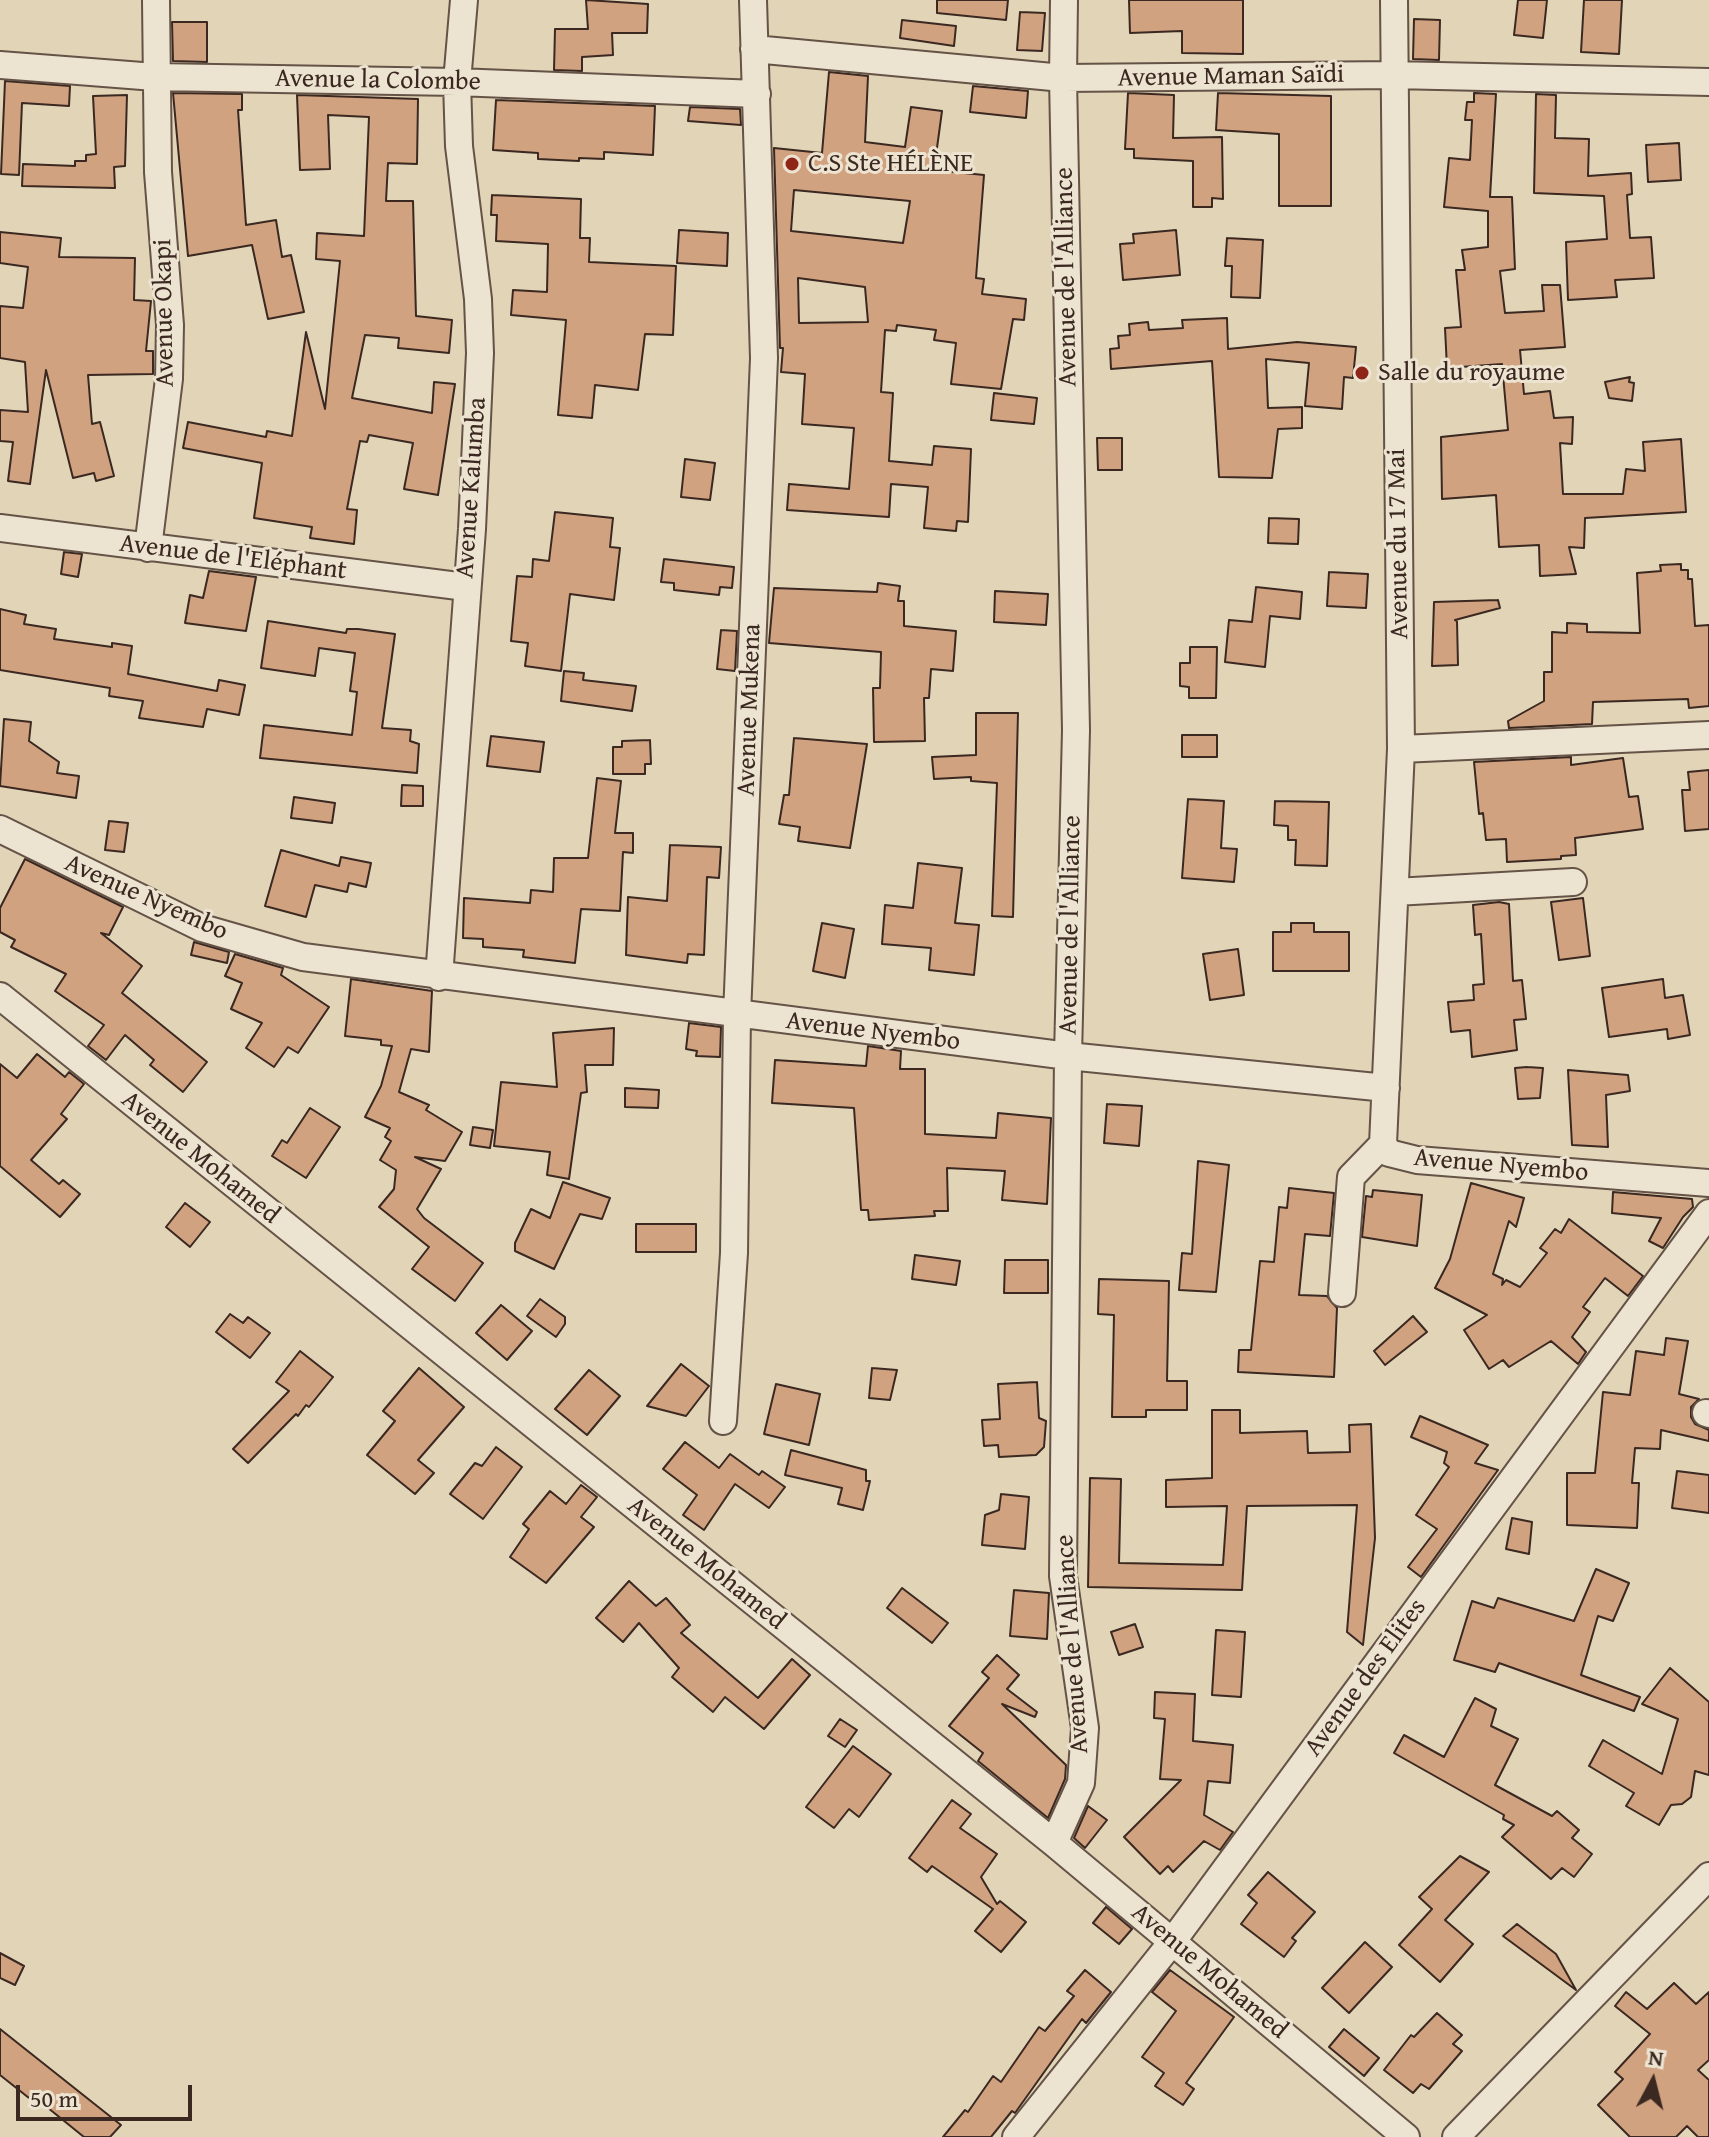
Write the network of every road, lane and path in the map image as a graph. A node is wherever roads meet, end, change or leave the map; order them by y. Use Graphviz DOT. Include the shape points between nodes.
graph roads {
  1 [pos="156,0"];
  2 [pos="464,0"];
  3 [pos="753,0"];
  4 [pos="1064,0"];
  5 [pos="1394,0"];
  6 [pos="754,49"];
  7 [pos="0,65"];
  8 [pos="1393,75"];
  9 [pos="155,77"];
  10 [pos="1063,78"];
  11 [pos="457,82"];
  12 [pos="1709,82"];
  13 [pos="757,94"];
  14 [pos="0,528"];
  15 [pos="148,548"];
  16 [pos="466,587"];
  17 [pos="1709,735"];
  18 [pos="1401,749"];
  19 [pos="0,829"];
  20 [pos="1573,882"];
  21 [pos="1395,892"];
  22 [pos="439,977"];
  23 [pos="0,996"];
  24 [pos="737,1015"];
  25 [pos="1068,1056"];
  26 [pos="1386,1088"];
  27 [pos="1383,1144"];
  28 [pos="1709,1183"];
  29 [pos="1709,1213"];
  30 [pos="1342,1293"];
  31 [pos="723,1421"];
  32 [pos="1054,1843"];
  33 [pos="1709,1876"];
  34 [pos="1172,1942"];
  35 [pos="1016,2137"];
  36 [pos="1406,2137"];
  37 [pos="1456,2137"];
  1 -- 9 [label="street, Avenue Okapi"];
  2 -- 11 [label="street, Avenue Kalumba"];
  3 -- 6 [label="street, Avenue Mukena"];
  4 -- 10 [label="street, Avenue de l'Alliance"];
  5 -- 8 [label="street, Avenue du 17 Mai"];
  6 -- 10 [label="street, Avenue Maman Saïdi"];
  6 -- 13 [label="street, Avenue Mukena"];
  7 -- 9 [label="street, Avenue la Colombe"];
  8 -- 10 [label="street, Avenue Maman Saïdi"];
  8 -- 12 [label="street, Avenue Maman Saïdi"];
  8 -- 18 [label="street, Avenue du 17 Mai"];
  9 -- 11 [label="street, Avenue la Colombe"];
  9 -- 15 [label="street, Avenue Okapi" via="169,379"];
  10 -- 25 [label="street, Avenue de l'Alliance" via="1076,730"];
  11 -- 13 [label="street, Avenue la Colombe"];
  11 -- 16 [label="street, Avenue Kalumba" via="480,331"];
  13 -- 24 [label="street, Avenue Mukena" via="764,358"];
  14 -- 15 [label="street, Avenue de l'Eléphant"];
  15 -- 16 [label="street, Avenue de l'Eléphant"];
  16 -- 22 [label="street, Avenue Kalumba"];
  17 -- 18 [label="street"];
  18 -- 21 [label="street, Avenue du 17 Mai"];
  19 -- 22 [label="street, Avenue Nyembo" via="202,928 303,957"];
  20 -- 21 [label="street"];
  21 -- 26 [label="street, Avenue du 17 Mai"];
  22 -- 24 [label="street, Avenue Nyembo"];
  23 -- 32 [label="street, Avenue Mohamed"];
  24 -- 25 [label="street, Avenue Nyembo"];
  24 -- 31 [label="street, Avenue Mukena" via="734,1253"];
  25 -- 26 [label="street, Avenue Nyembo"];
  25 -- 32 [label="street, Avenue de l'Alliance" via="1063,1576 1085,1728 1081,1783"];
  26 -- 27 [label="street, Avenue Nyembo"];
  27 -- 28 [label="street, Avenue Nyembo" via="1389,1153 1417,1160"];
  27 -- 30 [label="street" via="1351,1177"];
  29 -- 34 [label="street, Avenue des Elites"];
  32 -- 34 [label="street, Avenue Mohamed"];
  33 -- 37 [label="street"];
  34 -- 35 [label="street, Avenue des Elites"];
  34 -- 36 [label="street, Avenue Mohamed"];
}
